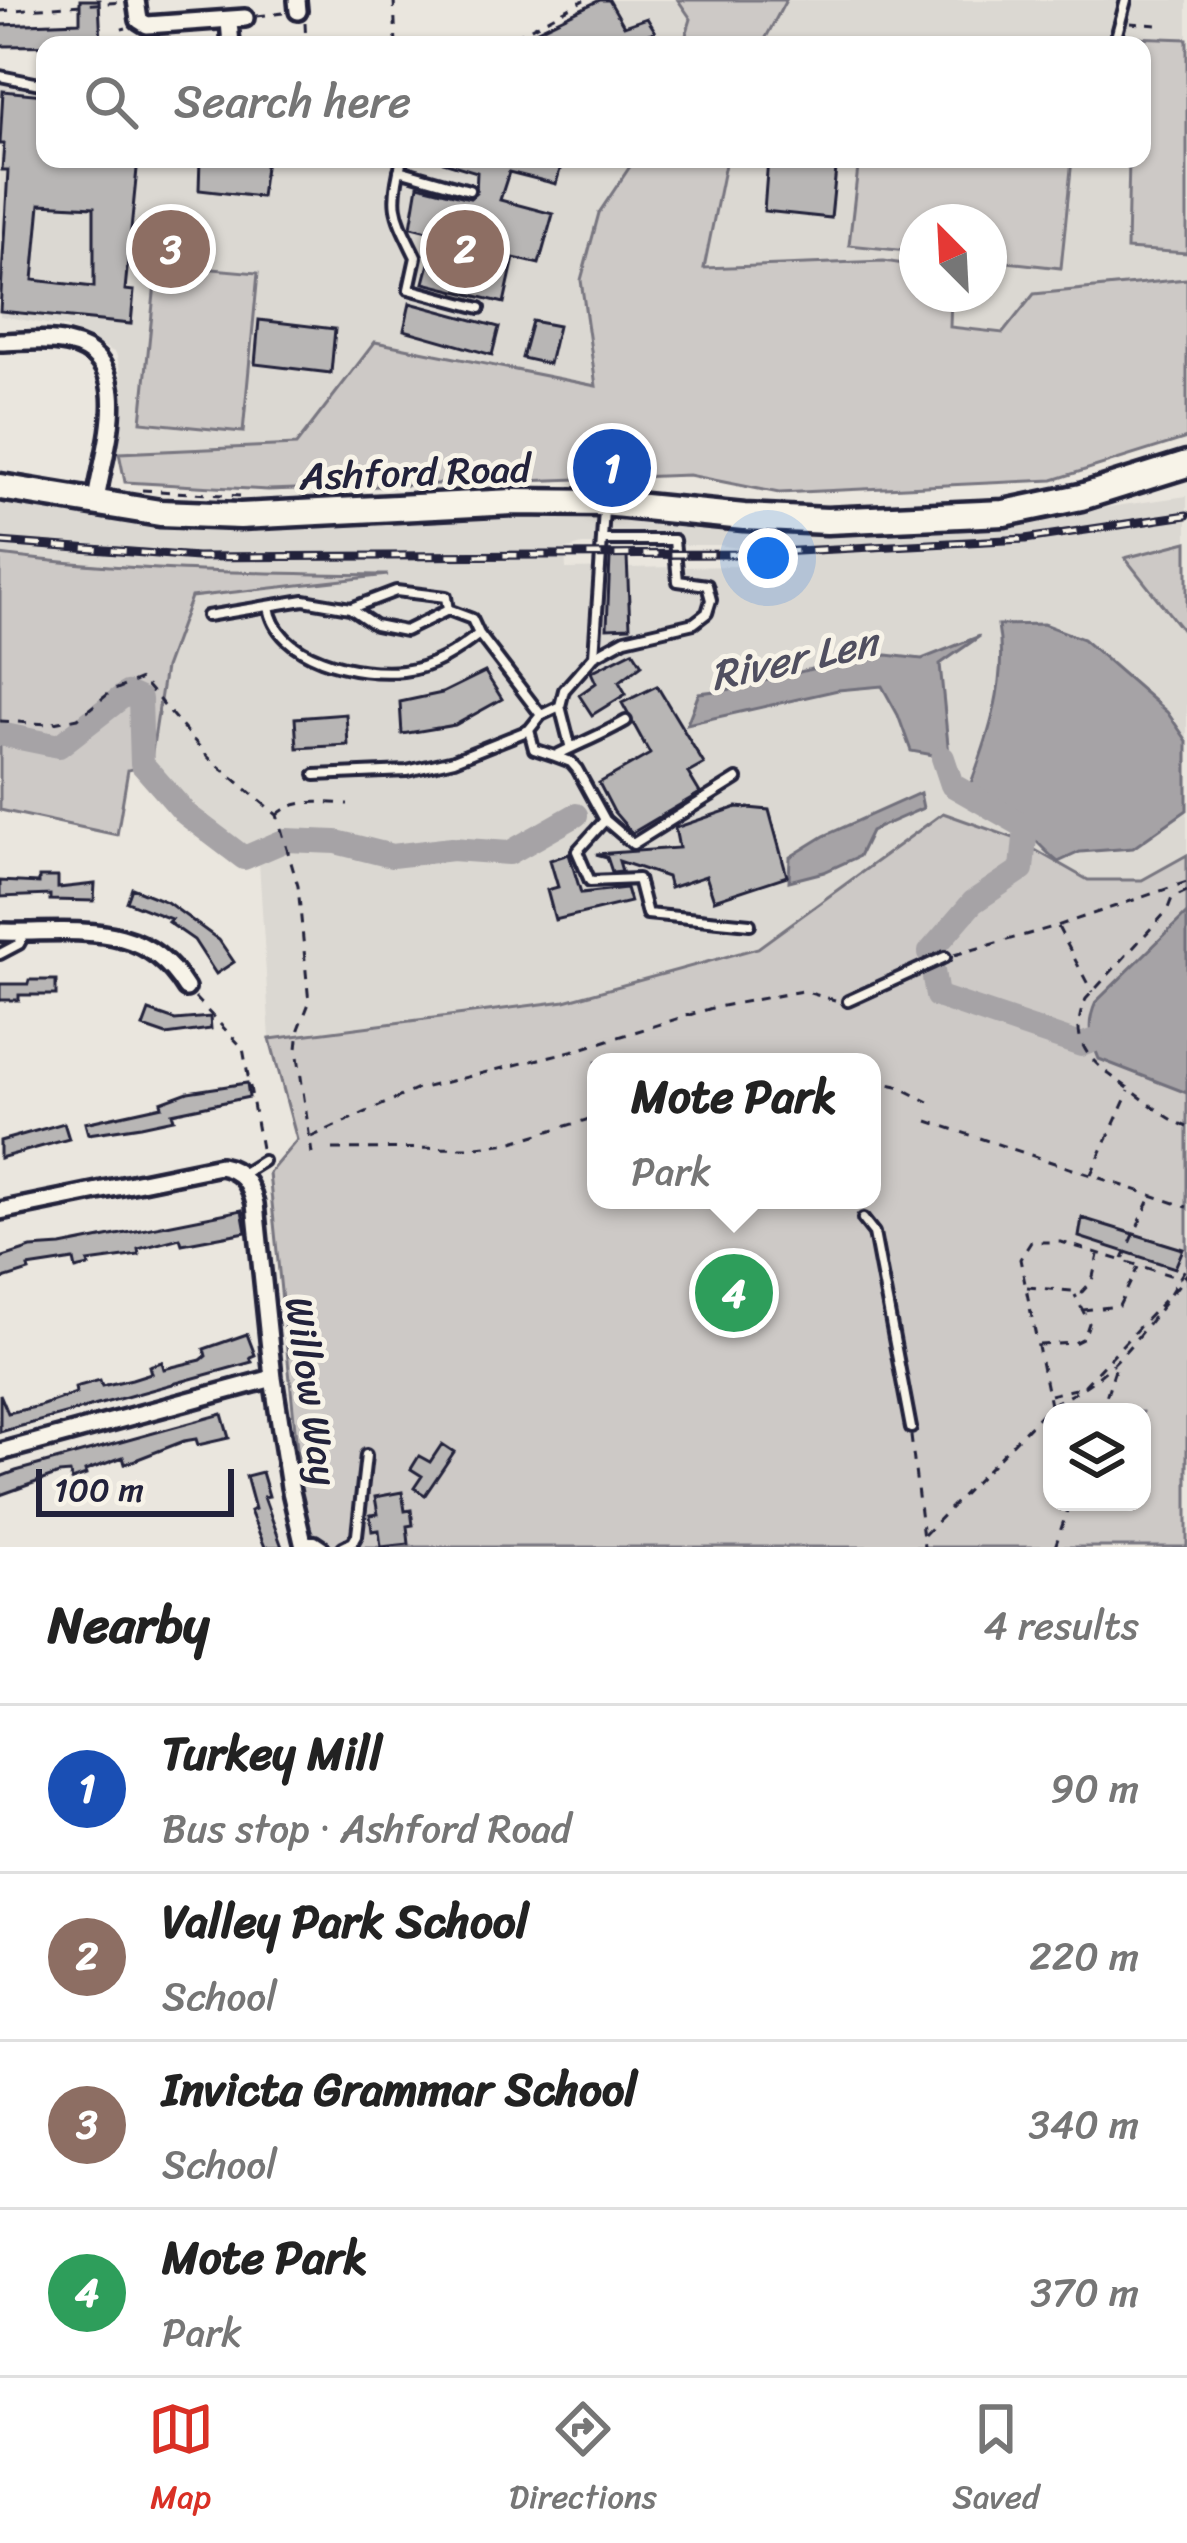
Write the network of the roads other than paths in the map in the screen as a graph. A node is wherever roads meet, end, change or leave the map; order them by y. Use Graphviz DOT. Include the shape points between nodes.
graph roads {
  1 [pos="1126,0"];
  2 [pos="132,1"];
  3 [pos="233,36"];
  4 [pos="1117,36"];
  5 [pos="0,76"];
  6 [pos="36,84"];
  7 [pos="399,170"];
  8 [pos="469,190"];
  9 [pos="480,308"];
  10 [pos="0,342"];
  11 [pos="1187,464"];
  12 [pos="0,487"];
  13 [pos="96,501"];
  14 [pos="604,502"];
  15 [pos="602,540"];
  16 [pos="269,606"];
  17 [pos="350,608"];
  18 [pos="448,610"];
  19 [pos="208,616"];
  20 [pos="478,634"];
  21 [pos="595,656"];
  22 [pos="560,706"];
  23 [pos="541,715"];
  24 [pos="626,721"];
  25 [pos="529,730"];
  26 [pos="570,745"];
  27 [pos="555,756"];
  28 [pos="315,775"];
  29 [pos="737,778"];
  30 [pos="605,820"];
  31 [pos="750,924"];
  32 [pos="0,932"];
  33 [pos="25,933"];
  34 [pos="0,954"];
  35 [pos="945,958"];
  36 [pos="186,988"];
  37 [pos="847,1002"];
  38 [pos="263,1161"];
  39 [pos="241,1175"];
  40 [pos="0,1210"];
  41 [pos="863,1220"];
  42 [pos="273,1378"];
  43 [pos="910,1428"];
  44 [pos="0,1453"];
  45 [pos="366,1455"];
  46 [pos="303,1544"];
  47 [pos="324,1547"];
  48 [pos="343,1547"];
  1 -- 4 [label="lane"];
  2 -- 3 [label="street" via="148,25 237,19"];
  5 -- 6 [label="lane"];
  7 -- 8 [label="lane"];
  7 -- 9 [label="lane" via="393,206 416,257 409,289"];
  10 -- 13 [label="street" via="72,343 111,378"];
  11 -- 14 [label="main road, Ashford Road" via="1004,513 827,521"];
  12 -- 13 [label="main road, Ashford Road"];
  13 -- 14 [label="main road, Ashford Road" via="240,516"];
  14 -- 15 [label="lane"];
  15 -- 21 [label="lane"];
  15 -- 21 [label="lane" via="674,540 678,581 706,585 711,600 694,623 625,639"];
  16 -- 17 [label="lane" via="304,600"];
  16 -- 19 [label="lane"];
  16 -- 20 [label="lane" via="295,646 368,672 406,671 450,656"];
  17 -- 18 [label="lane" via="405,632"];
  17 -- 18 [label="lane" via="396,591 446,597"];
  18 -- 20 [label="lane" via="472,620"];
  20 -- 23 [label="lane"];
  21 -- 22 [label="lane"];
  22 -- 23 [label="lane"];
  22 -- 26 [label="lane"];
  23 -- 25 [label="lane"];
  24 -- 26 [label="lane" via="588,744"];
  25 -- 27 [label="lane" via="534,749"];
  25 -- 28 [label="lane" via="407,771"];
  26 -- 27 [label="lane"];
  27 -- 30 [label="lane" via="577,769"];
  29 -- 30 [label="lane" via="633,844"];
  30 -- 31 [label="lane" via="577,851 590,881 638,879 647,914"];
  32 -- 33 [label="street"];
  33 -- 34 [label="lane"];
  33 -- 36 [label="street" via="125,936 171,964"];
  35 -- 37 [label="lane"];
  38 -- 39 [label="lane"];
  39 -- 40 [label="street" via="207,1168"];
  39 -- 42 [label="street, Willow Way" via="255,1204"];
  41 -- 43 [label="lane" via="874,1234"];
  42 -- 44 [label="street"];
  42 -- 46 [label="street, Willow Way"];
  45 -- 48 [label="lane" via="357,1535"];
  46 -- 47 [label="lane"];
}
